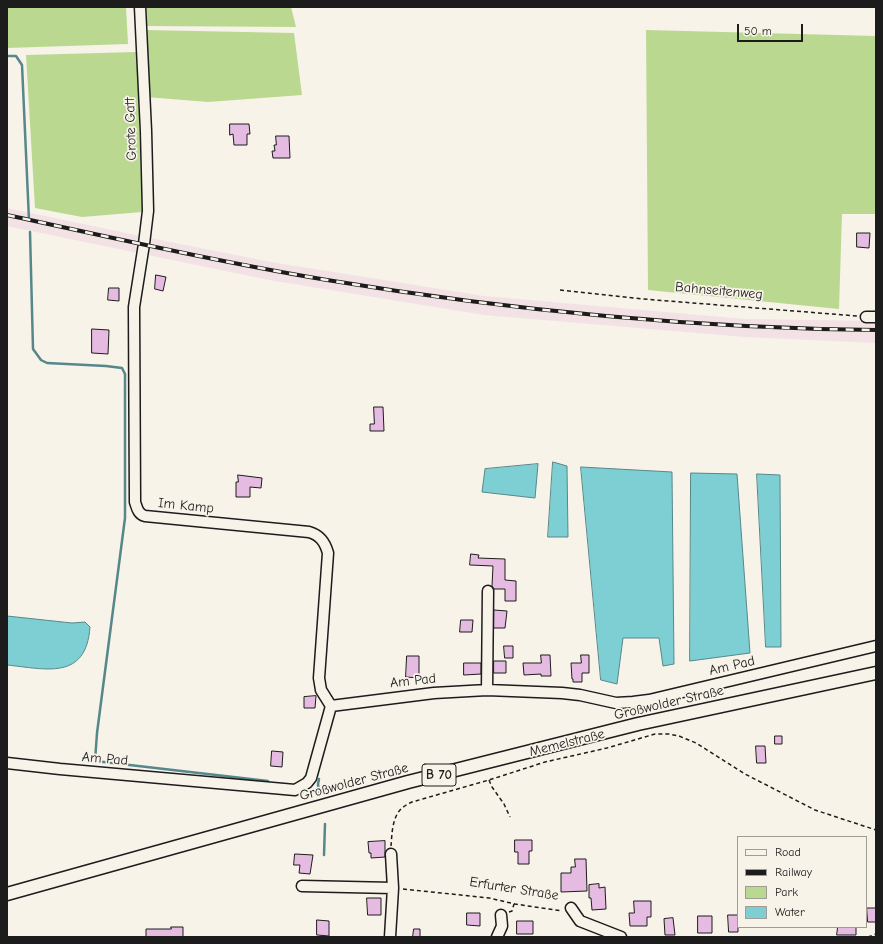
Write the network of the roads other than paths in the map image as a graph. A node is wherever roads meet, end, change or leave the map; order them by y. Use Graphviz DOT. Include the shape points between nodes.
graph roads {
  1 [pos="140,7"];
  2 [pos="143,249"];
  3 [pos="488,591"];
  4 [pos="876,646"];
  5 [pos="876,673"];
  6 [pos="487,690"];
  7 [pos="331,706"];
  8 [pos="7,763"];
  9 [pos="391,854"];
  10 [pos="302,886"];
  11 [pos="393,888"];
  12 [pos="7,894"];
  13 [pos="571,908"];
  14 [pos="501,915"];
  15 [pos="390,937"];
  16 [pos="497,937"];
  17 [pos="621,937"];
  1 -- 2 [label="street, Grote Gatt" via="148,211"];
  2 -- 7 [label="street, Im Kamp" via="134,307 137,509 145,516 309,532 320,537 328,553 319,678 321,690"];
  3 -- 6 [label="street"];
  4 -- 6 [label="street, Am Pad" via="633,702 616,703 562,693"];
  5 -- 12 [label="main road, Großwolder Straße / B 70" via="638,724 416,780"];
  6 -- 7 [label="street, Am Pad" via="434,693"];
  7 -- 8 [label="street, Am Pad" via="311,778 295,790"];
  9 -- 11 [label="street"];
  10 -- 11 [label="street"];
  11 -- 15 [label="street"];
  13 -- 17 [label="street, Erfurter Straße" via="580,921"];
  14 -- 16 [label="street" via="502,926"];
}
